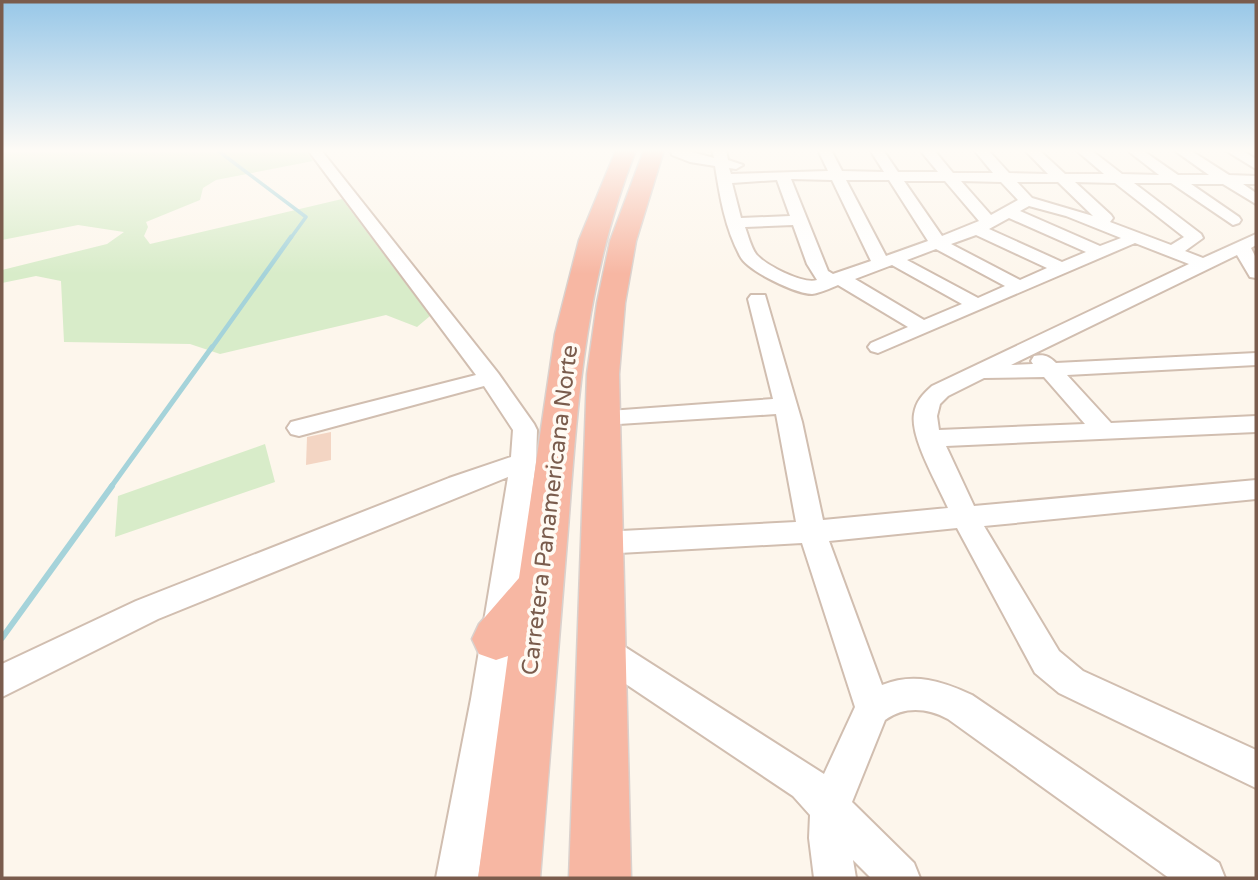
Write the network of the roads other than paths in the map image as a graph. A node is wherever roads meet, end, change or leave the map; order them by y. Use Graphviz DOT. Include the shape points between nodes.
graph roads {
  1 [pos="346,191"];
  2 [pos="607,191"];
  3 [pos="643,191"];
  4 [pos="728,191"];
  5 [pos="793,191"];
  6 [pos="846,191"];
  7 [pos="904,191"];
  8 [pos="957,191"];
  9 [pos="1018,191"];
  10 [pos="1075,191"];
  11 [pos="1134,191"];
  12 [pos="1190,191"];
  13 [pos="1027,201"];
  14 [pos="1009,212"];
  15 [pos="799,220"];
  16 [pos="1233,220"];
  17 [pos="735,223"];
  18 [pos="1100,223"];
  19 [pos="983,226"];
  20 [pos="1136,237"];
  21 [pos="1249,242"];
  22 [pos="939,244"];
  23 [pos="1172,251"];
  24 [pos="1100,252"];
  25 [pos="887,262"];
  26 [pos="1204,264"];
  27 [pos="1061,268"];
  28 [pos="1256,273"];
  29 [pos="835,279"];
  30 [pos="1018,286"];
  31 [pos="758,299"];
  32 [pos="975,304"];
  33 [pos="922,327"];
  34 [pos="878,347"];
  35 [pos="1029,348"];
  36 [pos="1256,359"];
  37 [pos="1050,370"];
  38 [pos="976,374"];
  39 [pos="490,378"];
  40 [pos="785,406"];
  41 [pos="603,417"];
  42 [pos="1256,424"];
  43 [pos="299,428"];
  44 [pos="1106,432"];
  45 [pos="931,439"];
  46 [pos="523,462"];
  47 [pos="1256,489"];
  48 [pos="965,517"];
  49 [pos="812,532"];
  50 [pos="601,543"];
  51 [pos="541,584"];
  52 [pos="496,639"];
  53 [pos="602,650"];
  54 [pos="2,681"];
  55 [pos="873,708"];
  56 [pos="1256,769"];
  57 [pos="831,807"];
  58 [pos="457,878"];
  59 [pos="509,878"];
  60 [pos="600,878"];
  61 [pos="835,878"];
  62 [pos="899,878"];
  63 [pos="1204,878"];
  1 -- 39 [label="street"];
  2 -- 51 [label="highway, Carretera Panamericana Norte" via="574,310"];
  3 -- 41 [label="highway, Carretera Panamericana Norte" via="623,241 617,273 603,374"];
  4 -- 17 [label="street"];
  5 -- 15 [label="street"];
  6 -- 25 [label="street"];
  7 -- 22 [label="street"];
  8 -- 19 [label="street"];
  9 -- 13 [label="street"];
  10 -- 18 [label="street" via="1105,218"];
  11 -- 23 [label="street" via="1195,239"];
  12 -- 16 [label="street"];
  13 -- 14 [label="street"];
  13 -- 18 [label="street"];
  14 -- 19 [label="street"];
  14 -- 24 [label="street"];
  15 -- 17 [label="street"];
  15 -- 29 [label="street" via="821,274"];
  17 -- 29 [label="street" via="749,257 776,275 812,288"];
  18 -- 20 [label="street"];
  19 -- 22 [label="street"];
  19 -- 27 [label="street"];
  20 -- 23 [label="street"];
  20 -- 24 [label="street"];
  21 -- 26 [label="street"];
  21 -- 28 [label="street"];
  22 -- 25 [label="street"];
  22 -- 30 [label="street"];
  23 -- 26 [label="street"];
  24 -- 27 [label="street"];
  25 -- 29 [label="street"];
  25 -- 32 [label="street"];
  26 -- 35 [label="street"];
  27 -- 30 [label="street"];
  29 -- 33 [label="street"];
  30 -- 32 [label="street"];
  31 -- 40 [label="street"];
  32 -- 33 [label="street"];
  33 -- 34 [label="street"];
  35 -- 37 [label="street"];
  35 -- 38 [label="street"];
  36 -- 37 [label="street"];
  37 -- 38 [label="street"];
  37 -- 44 [label="street"];
  38 -- 45 [label="street" via="940,391 929,402 925,416"];
  39 -- 43 [label="street"];
  39 -- 46 [label="street" via="525,430"];
  40 -- 41 [label="street"];
  40 -- 49 [label="street"];
  41 -- 50 [label="highway, Carretera Panamericana Norte"];
  42 -- 44 [label="street"];
  44 -- 45 [label="street"];
  45 -- 48 [label="street"];
  46 -- 52 [label="street"];
  46 -- 54 [label="street" via="147,610"];
  47 -- 48 [label="street"];
  48 -- 49 [label="street"];
  48 -- 56 [label="street" via="1047,662 1071,682"];
  49 -- 50 [label="street"];
  49 -- 55 [label="street"];
  50 -- 53 [label="highway, Carretera Panamericana Norte"];
  51 -- 52 [label="highway"];
  51 -- 59 [label="highway, Carretera Panamericana Norte"];
  52 -- 58 [label="street"];
  53 -- 57 [label="street" via="806,783"];
  53 -- 60 [label="highway, Carretera Panamericana Norte"];
  55 -- 57 [label="street"];
  55 -- 63 [label="street" via="881,701 911,693 945,699"];
  57 -- 61 [label="street" via="828,825"];
  57 -- 62 [label="street"];
}
